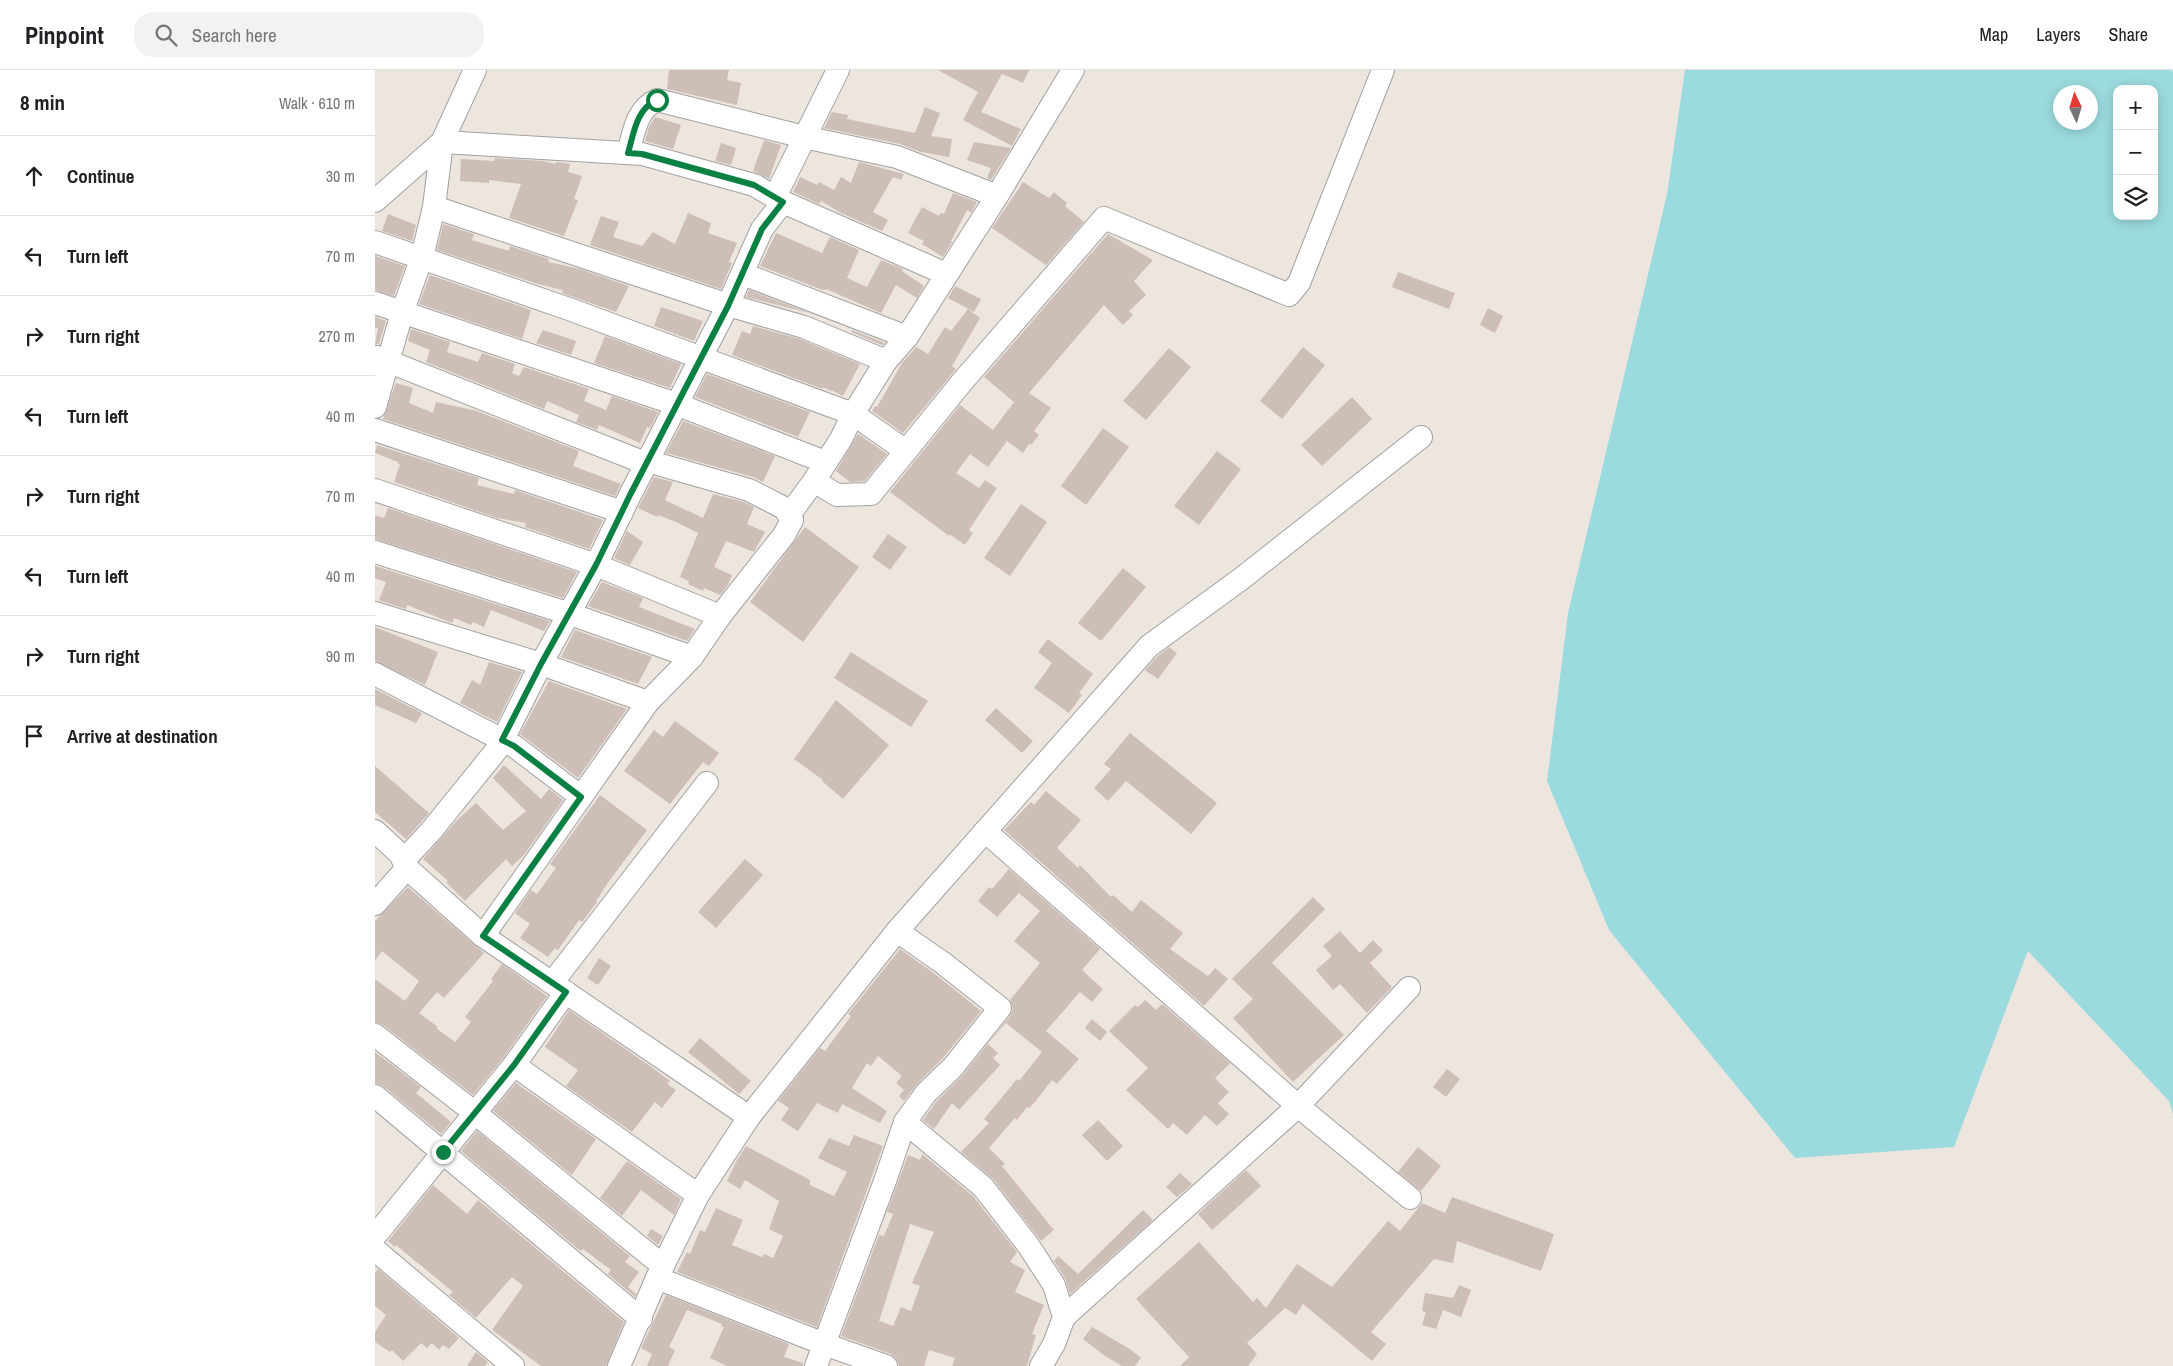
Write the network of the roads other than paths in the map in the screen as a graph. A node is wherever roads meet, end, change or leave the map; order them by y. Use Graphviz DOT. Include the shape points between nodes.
graph roads {
  1 [pos="475,70"];
  2 [pos="838,70"];
  3 [pos="1073,70"];
  4 [pos="1383,70"];
  5 [pos="804,137"];
  6 [pos="442,142"];
  7 [pos="628,153"];
  8 [pos="997,196"];
  9 [pos="779,200"];
  10 [pos="375,201"];
  11 [pos="434,207"];
  12 [pos="375,242"];
  13 [pos="422,258"];
  14 [pos="743,274"];
  15 [pos="946,274"];
  16 [pos="375,303"];
  17 [pos="728,306"];
  18 [pos="402,313"];
  19 [pos="907,337"];
  20 [pos="700,356"];
  21 [pos="382,359"];
  22 [pos="886,361"];
  23 [pos="677,404"];
  24 [pos="375,408"];
  25 [pos="853,414"];
  26 [pos="375,430"];
  27 [pos="1421,438"];
  28 [pos="906,451"];
  29 [pos="647,461"];
  30 [pos="819,472"];
  31 [pos="375,490"];
  32 [pos="622,512"];
  33 [pos="789,514"];
  34 [pos="375,552"];
  35 [pos="596,565"];
  36 [pos="375,613"];
  37 [pos="570,614"];
  38 [pos="721,616"];
  39 [pos="692,657"];
  40 [pos="541,664"];
  41 [pos="375,674"];
  42 [pos="648,702"];
  43 [pos="502,740"];
  44 [pos="707,783"];
  45 [pos="581,797"];
  46 [pos="375,831"];
  47 [pos="985,831"];
  48 [pos="405,864"];
  49 [pos="375,904"];
  50 [pos="897,931"];
  51 [pos="483,936"];
  52 [pos="559,988"];
  53 [pos="1409,988"];
  54 [pos="375,1035"];
  55 [pos="514,1065"];
  56 [pos="375,1096"];
  57 [pos="1298,1106"];
  58 [pos="475,1113"];
  59 [pos="749,1117"];
  60 [pos="905,1122"];
  61 [pos="443,1152"];
  62 [pos="699,1195"];
  63 [pos="1410,1198"];
  64 [pos="375,1236"];
  65 [pos="375,1250"];
  66 [pos="660,1272"];
  67 [pos="1064,1317"];
  68 [pos="641,1319"];
  69 [pos="824,1344"];
  70 [pos="513,1366"];
  71 [pos="619,1366"];
  72 [pos="816,1366"];
  73 [pos="886,1366"];
  74 [pos="1041,1366"];
  1 -- 6 [label="street"];
  2 -- 5 [label="street"];
  3 -- 8 [label="street"];
  4 -- 28 [label="street" via="1299,283 1289,295 1104,218"];
  5 -- 7 [label="street" via="657,100 640,113"];
  5 -- 8 [label="street" via="897,157"];
  5 -- 9 [label="street"];
  6 -- 7 [label="street"];
  6 -- 10 [label="street"];
  6 -- 11 [label="street"];
  7 -- 9 [label="street" via="754,185"];
  8 -- 15 [label="street"];
  9 -- 14 [label="street" via="762,229"];
  9 -- 15 [label="street"];
  11 -- 13 [label="street"];
  11 -- 17 [label="street"];
  12 -- 13 [label="street"];
  13 -- 18 [label="street"];
  13 -- 20 [label="street"];
  14 -- 17 [label="street"];
  14 -- 19 [label="street"];
  15 -- 19 [label="street"];
  16 -- 18 [label="street"];
  17 -- 20 [label="street"];
  17 -- 22 [label="street" via="803,327"];
  18 -- 21 [label="street"];
  18 -- 23 [label="street"];
  19 -- 22 [label="street"];
  20 -- 23 [label="street"];
  20 -- 25 [label="street"];
  21 -- 24 [label="street"];
  21 -- 29 [label="street" via="645,463"];
  22 -- 25 [label="street"];
  23 -- 29 [label="street"];
  23 -- 30 [label="street"];
  25 -- 28 [label="street"];
  25 -- 30 [label="street"];
  26 -- 32 [label="street"];
  27 -- 47 [label="street" via="1241,580 1149,646"];
  28 -- 30 [label="street" via="871,494 837,495"];
  29 -- 32 [label="street"];
  29 -- 33 [label="street" via="749,490 784,508"];
  30 -- 33 [label="street"];
  31 -- 35 [label="street"];
  32 -- 35 [label="street"];
  33 -- 38 [label="street" via="791,524 784,535"];
  34 -- 37 [label="street"];
  35 -- 37 [label="street"];
  35 -- 38 [label="street"];
  36 -- 40 [label="street"];
  37 -- 39 [label="street"];
  37 -- 40 [label="street"];
  38 -- 39 [label="street"];
  39 -- 42 [label="street"];
  40 -- 42 [label="street"];
  40 -- 43 [label="street"];
  41 -- 43 [label="street"];
  42 -- 45 [label="street"];
  43 -- 45 [label="street"];
  43 -- 48 [label="street"];
  44 -- 52 [label="street"];
  45 -- 51 [label="street"];
  46 -- 48 [label="street" via="400,854"];
  47 -- 50 [label="street"];
  47 -- 57 [label="street"];
  48 -- 49 [label="street"];
  48 -- 51 [label="street"];
  50 -- 59 [label="street"];
  50 -- 60 [label="street" via="999,1008"];
  51 -- 52 [label="street"];
  52 -- 55 [label="street"];
  52 -- 59 [label="street"];
  53 -- 57 [label="street"];
  54 -- 58 [label="street"];
  55 -- 58 [label="street"];
  55 -- 62 [label="street"];
  56 -- 61 [label="street"];
  57 -- 63 [label="street"];
  57 -- 67 [label="street"];
  58 -- 61 [label="street"];
  58 -- 66 [label="street"];
  59 -- 62 [label="street"];
  60 -- 67 [label="street" via="983,1187 1028,1244 1054,1286"];
  60 -- 69 [label="street"];
  61 -- 64 [label="street"];
  61 -- 68 [label="street"];
  62 -- 66 [label="street"];
  65 -- 70 [label="street"];
  66 -- 68 [label="street"];
  66 -- 69 [label="street"];
  67 -- 74 [label="street"];
  68 -- 71 [label="street"];
  69 -- 72 [label="street"];
  69 -- 73 [label="street"];
}
